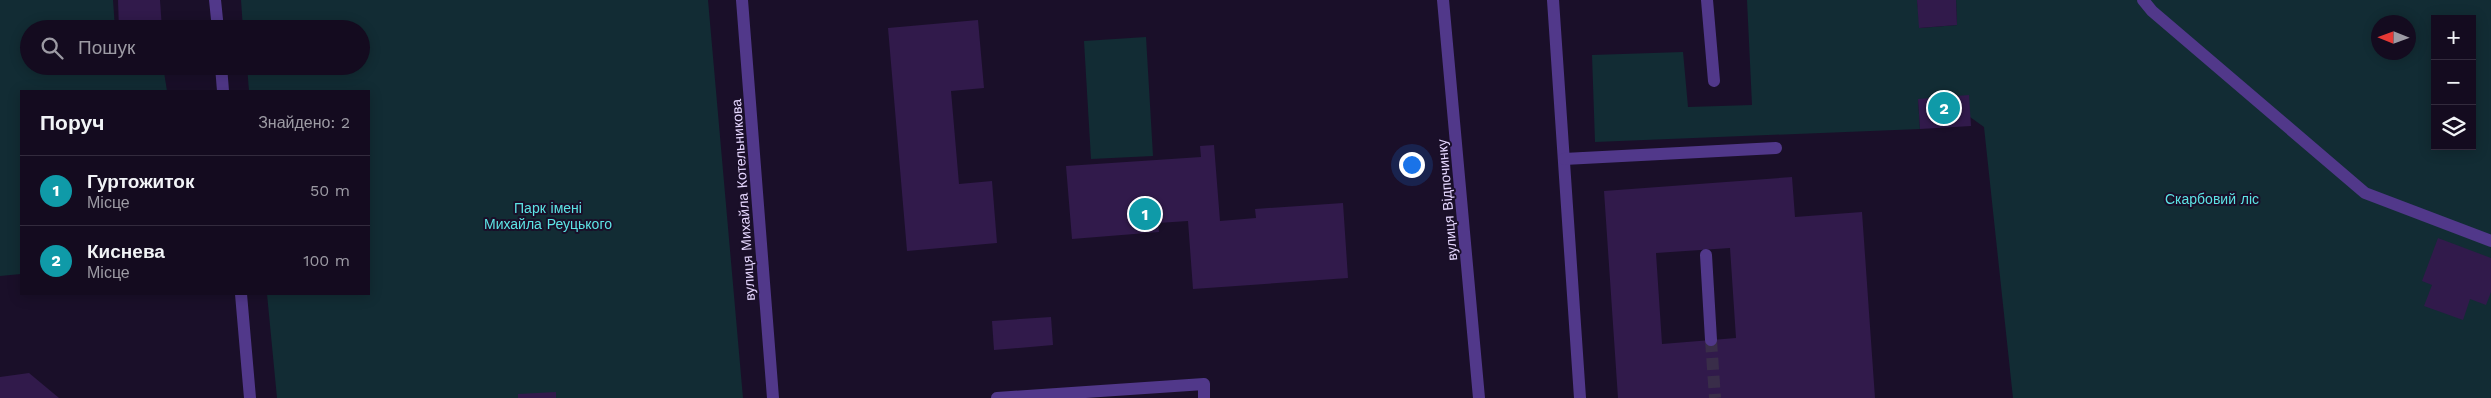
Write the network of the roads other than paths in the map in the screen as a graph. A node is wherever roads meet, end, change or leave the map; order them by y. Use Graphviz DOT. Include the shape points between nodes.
graph roads {
  1 [pos="215,0"];
  2 [pos="742,0"];
  3 [pos="1443,0"];
  4 [pos="1553,0"];
  5 [pos="1707,0"];
  6 [pos="2143,0"];
  7 [pos="217,20"];
  8 [pos="222,75"];
  9 [pos="1714,82"];
  10 [pos="223,90"];
  11 [pos="1776,148"];
  12 [pos="1564,159"];
  13 [pos="2491,241"];
  14 [pos="1706,255"];
  15 [pos="241,295"];
  16 [pos="1711,340"];
  17 [pos="250,398"];
  18 [pos="773,398"];
  19 [pos="997,398"];
  20 [pos="1204,398"];
  21 [pos="1479,398"];
  22 [pos="1580,398"];
  1 -- 7 [label="street"];
  2 -- 18 [label="street, вулиця Михайла Котельникова"];
  3 -- 21 [label="street, вулиця Відпочинку"];
  4 -- 12 [label="street"];
  5 -- 9 [label="street"];
  6 -- 13 [label="street" via="2364,193"];
  8 -- 10 [label="street"];
  11 -- 12 [label="street"];
  12 -- 22 [label="street"];
  14 -- 16 [label="street"];
  15 -- 17 [label="street"];
  19 -- 20 [label="street" via="1204,384"];
}
